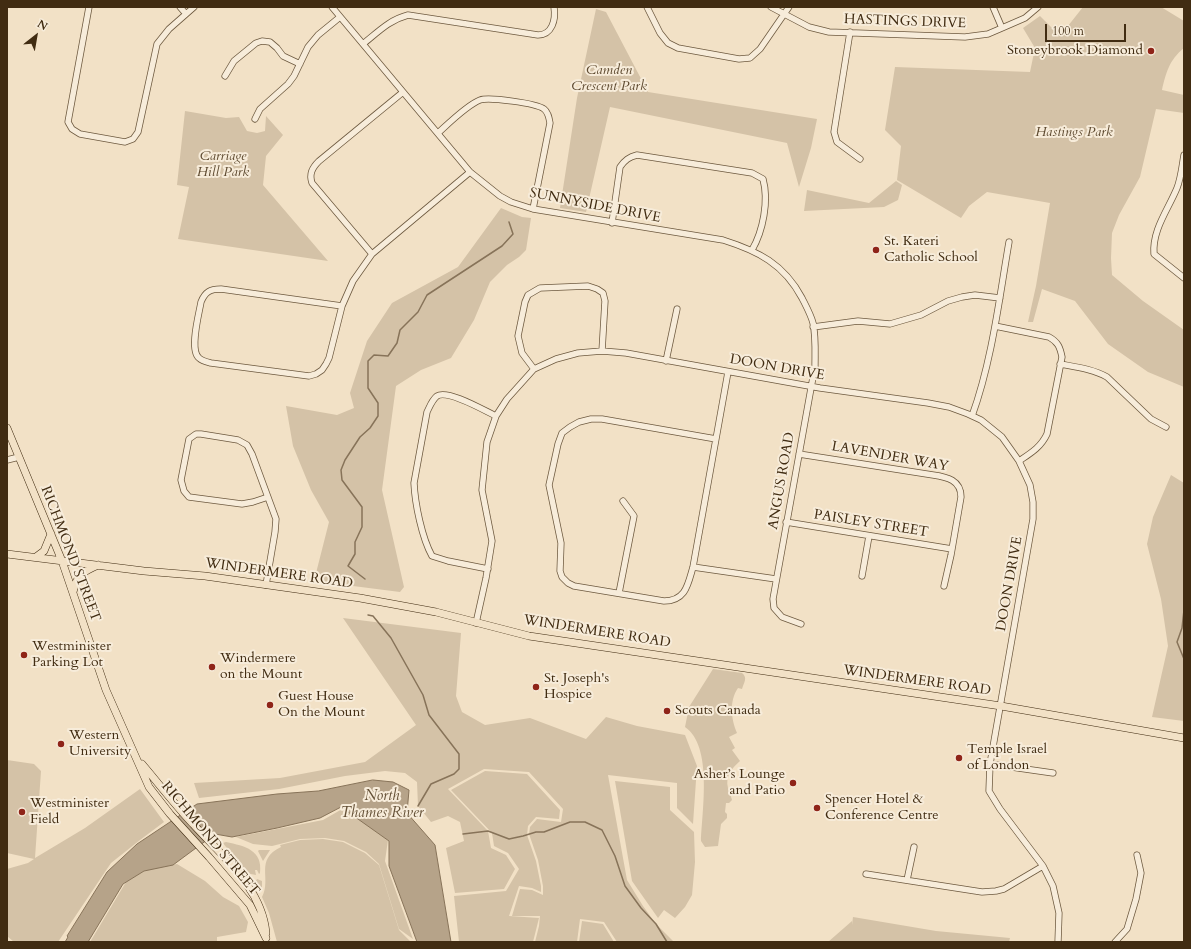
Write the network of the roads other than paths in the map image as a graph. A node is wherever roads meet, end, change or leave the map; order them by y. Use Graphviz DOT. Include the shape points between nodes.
graph roads {
  1 [pos="89,7"];
  2 [pos="180,7"];
  3 [pos="194,7"];
  4 [pos="332,7"];
  5 [pos="554,7"];
  6 [pos="647,7"];
  7 [pos="771,7"];
  8 [pos="790,7"];
  9 [pos="993,7"];
  10 [pos="1038,7"];
  11 [pos="186,14"];
  12 [pos="785,15"];
  13 [pos="340,17"];
  14 [pos="1002,28"];
  15 [pos="850,32"];
  16 [pos="363,44"];
  17 [pos="300,64"];
  18 [pos="225,76"];
  19 [pos="403,92"];
  20 [pos="255,119"];
  21 [pos="438,133"];
  22 [pos="1184,155"];
  23 [pos="860,159"];
  24 [pos="470,172"];
  25 [pos="533,209"];
  26 [pos="612,223"];
  27 [pos="1009,242"];
  28 [pos="752,250"];
  29 [pos="372,254"];
  30 [pos="1184,277"];
  31 [pos="1000,298"];
  32 [pos="342,306"];
  33 [pos="677,309"];
  34 [pos="995,326"];
  35 [pos="813,327"];
  36 [pos="602,351"];
  37 [pos="666,362"];
  38 [pos="1060,364"];
  39 [pos="534,369"];
  40 [pos="728,372"];
  41 [pos="811,386"];
  42 [pos="496,416"];
  43 [pos="972,416"];
  44 [pos="1166,427"];
  45 [pos="7,428"];
  46 [pos="716,439"];
  47 [pos="799,454"];
  48 [pos="19,457"];
  49 [pos="7,460"];
  50 [pos="1019,461"];
  51 [pos="268,497"];
  52 [pos="623,501"];
  53 [pos="786,522"];
  54 [pos="51,534"];
  55 [pos="869,536"];
  56 [pos="952,549"];
  57 [pos="7,554"];
  58 [pos="36,557"];
  59 [pos="62,560"];
  60 [pos="98,565"];
  61 [pos="693,567"];
  62 [pos="488,569"];
  63 [pos="862,576"];
  64 [pos="776,579"];
  65 [pos="266,585"];
  66 [pos="944,586"];
  67 [pos="73,592"];
  68 [pos="619,593"];
  69 [pos="476,623"];
  70 [pos="801,624"];
  71 [pos="1001,706"];
  72 [pos="1184,738"];
  73 [pos="135,756"];
  74 [pos="990,764"];
  75 [pos="1053,773"];
  76 [pos="914,847"];
  77 [pos="1137,855"];
  78 [pos="1043,866"];
  79 [pos="866,874"];
  80 [pos="907,880"];
  81 [pos="266,940"];
  82 [pos="1058,942"];
  83 [pos="1115,942"];
  1 -- 11 [label="street" via="68,122 72,129 80,134 125,142 138,132 156,44"];
  2 -- 11 [label="street"];
  3 -- 11 [label="street"];
  4 -- 13 [label="street, SUNNYSIDE DRIVE"];
  5 -- 16 [label="street" via="553,24 544,35 408,15 396,18 385,25"];
  6 -- 12 [label="street" via="668,43 678,48 739,59 750,58 760,50"];
  7 -- 12 [label="street, HASTINGS DRIVE"];
  8 -- 12 [label="street"];
  9 -- 14 [label="street"];
  10 -- 14 [label="street, HASTINGS DRIVE" via="1025,18"];
  12 -- 15 [label="street, HASTINGS DRIVE" via="809,27 829,32"];
  13 -- 16 [label="street, SUNNYSIDE DRIVE"];
  13 -- 17 [label="street" via="308,47"];
  14 -- 15 [label="street, HASTINGS DRIVE" via="988,34 965,37"];
  15 -- 23 [label="street" via="834,132 837,142"];
  16 -- 19 [label="street, SUNNYSIDE DRIVE"];
  17 -- 18 [label="street" via="283,56 270,42 262,41 234,61"];
  17 -- 20 [label="street" via="288,84 260,109"];
  19 -- 21 [label="street, SUNNYSIDE DRIVE"];
  19 -- 29 [label="street" via="319,161 311,172 312,183"];
  21 -- 24 [label="street, SUNNYSIDE DRIVE"];
  21 -- 25 [label="street" via="480,100 493,99 544,108 550,122"];
  22 -- 30 [label="street" via="1178,186 1155,233 1153,245 1154,254"];
  24 -- 25 [label="street, SUNNYSIDE DRIVE" via="500,196"];
  24 -- 29 [label="street"];
  25 -- 26 [label="street, SUNNYSIDE DRIVE"];
  26 -- 28 [label="street, SUNNYSIDE DRIVE" via="723,240"];
  26 -- 28 [label="street" via="620,168 630,157 636,155 752,173 763,179 766,188 762,229"];
  27 -- 31 [label="street"];
  28 -- 35 [label="street, SUNNYSIDE DRIVE" via="765,257 789,277 804,303"];
  29 -- 32 [label="street" via="353,281"];
  31 -- 34 [label="street"];
  31 -- 35 [label="street" via="962,296 921,315 890,324 858,321"];
  32 -- 32 [label="street" via="329,358 322,370 316,374 309,376 211,363 199,358 196,353 194,344 201,302 204,296 214,289"];
  33 -- 37 [label="street"];
  34 -- 38 [label="street" via="1049,337 1057,342 1062,357"];
  34 -- 43 [label="street" via="982,388"];
  35 -- 41 [label="street, SUNNYSIDE DRIVE" via="815,366"];
  36 -- 37 [label="street, DOON DRIVE" via="626,353"];
  36 -- 39 [label="street, DOON DRIVE" via="578,352"];
  36 -- 39 [label="street" via="605,301 603,293 588,286 540,288 528,295 518,336 522,352"];
  37 -- 40 [label="street, DOON DRIVE"];
  38 -- 44 [label="street" via="1091,370 1107,377 1151,420"];
  38 -- 50 [label="street" via="1043,442"];
  39 -- 42 [label="street, DOON DRIVE" via="507,399"];
  40 -- 41 [label="street, DOON DRIVE"];
  40 -- 46 [label="street"];
  41 -- 43 [label="street, DOON DRIVE" via="928,403 949,407"];
  41 -- 47 [label="street, ANGUS ROAD"];
  42 -- 62 [label="street, DOON DRIVE" via="488,442 482,490 492,541"];
  42 -- 62 [label="street" via="453,396 436,396 427,412 414,483 426,546 432,556"];
  43 -- 50 [label="street, DOON DRIVE" via="1002,437"];
  45 -- 48 [label="main road, RICHMOND STREET"];
  46 -- 61 [label="street"];
  46 -- 68 [label="street" via="602,419 579,422 562,433 549,485 560,534 562,578 574,586"];
  47 -- 53 [label="street, ANGUS ROAD"];
  47 -- 56 [label="street, LAVENDER WAY" via="949,478 961,491"];
  48 -- 49 [label="street"];
  48 -- 54 [label="main road, RICHMOND STREET"];
  50 -- 71 [label="street, DOON DRIVE" via="1030,485 1034,518"];
  51 -- 51 [label="street" via="252,454 246,445 238,440 201,434 196,434 190,440 181,480 189,497 242,504"];
  51 -- 65 [label="street" via="276,519"];
  52 -- 68 [label="street" via="634,516"];
  53 -- 55 [label="street, PAISLEY STREET"];
  53 -- 64 [label="street, ANGUS ROAD"];
  54 -- 58 [label="main road" via="44,552"];
  54 -- 59 [label="main road, RICHMOND STREET"];
  55 -- 56 [label="street, PAISLEY STREET"];
  55 -- 63 [label="street"];
  56 -- 66 [label="street"];
  57 -- 58 [label="main road, WINDERMERE ROAD"];
  58 -- 59 [label="main road, WINDERMERE ROAD"];
  59 -- 60 [label="main road, WINDERMERE ROAD"];
  59 -- 67 [label="main road, RICHMOND STREET"];
  60 -- 65 [label="main road, WINDERMERE ROAD"];
  60 -- 67 [label="main road" via="78,576"];
  61 -- 64 [label="street"];
  61 -- 68 [label="street" via="685,591 672,601"];
  62 -- 69 [label="street, DOON DRIVE"];
  64 -- 70 [label="street, ANGUS ROAD" via="774,608 782,617"];
  65 -- 69 [label="main road, WINDERMERE ROAD" via="360,598 436,612"];
  67 -- 73 [label="main road, RICHMOND STREET" via="106,690"];
  69 -- 71 [label="main road, WINDERMERE ROAD" via="529,636"];
  71 -- 72 [label="main road, WINDERMERE ROAD"];
  71 -- 74 [label="street, DOON DRIVE"];
  73 -- 81 [label="main road, RICHMOND STREET" via="149,787 250,905"];
  73 -- 81 [label="main road, RICHMOND STREET" via="176,806 238,872 255,897 265,920"];
  74 -- 75 [label="street"];
  74 -- 78 [label="street, DOON DRIVE" via="989,791"];
  76 -- 80 [label="street"];
  77 -- 83 [label="street" via="1141,873 1136,899 1127,929"];
  78 -- 80 [label="street" via="996,891 982,892"];
  78 -- 82 [label="street, DOON DRIVE" via="1053,886 1059,913"];
  79 -- 80 [label="street"];
}
